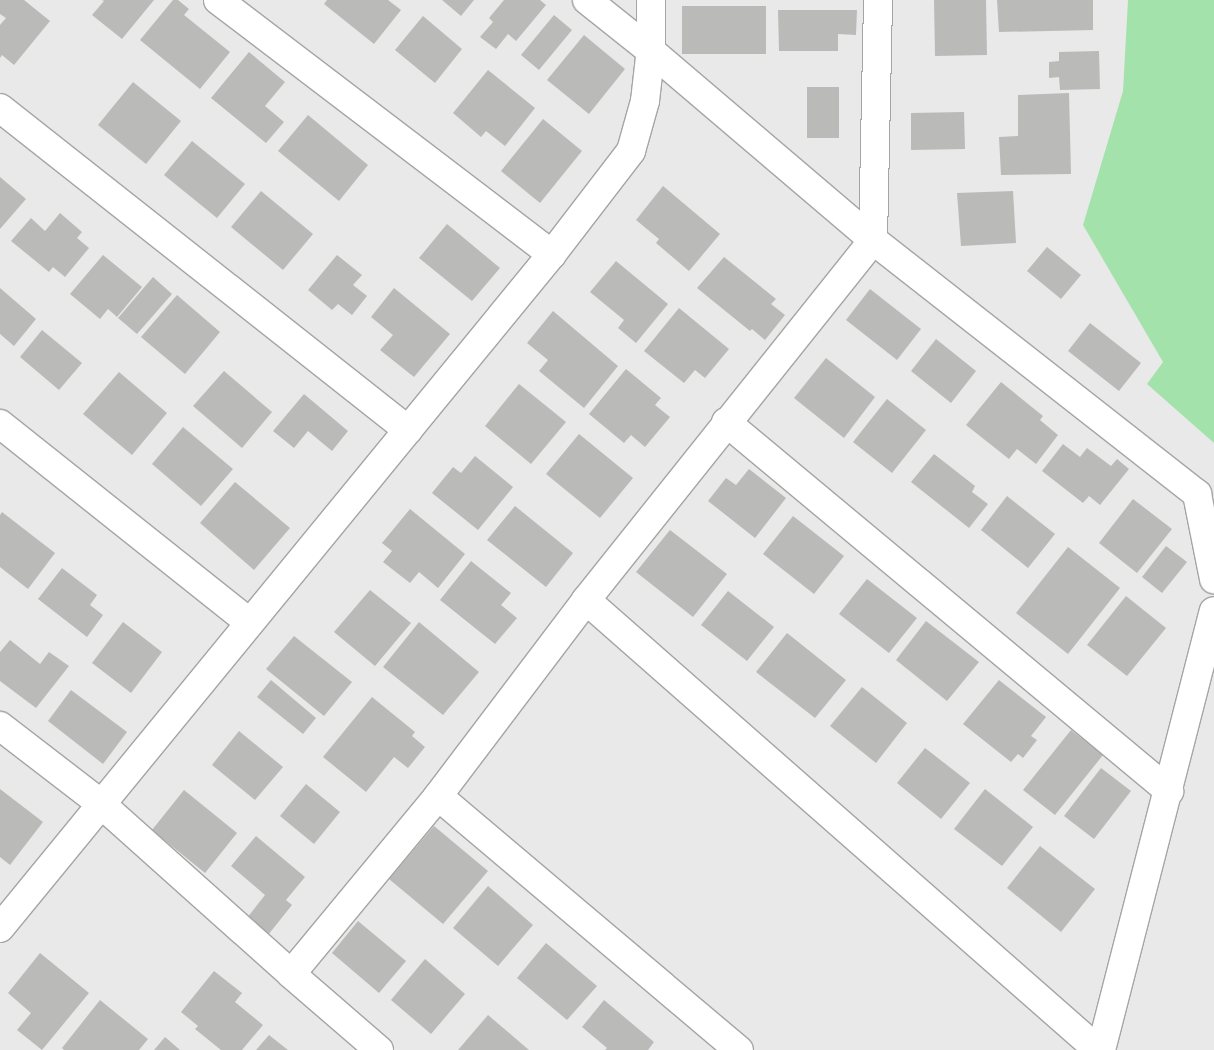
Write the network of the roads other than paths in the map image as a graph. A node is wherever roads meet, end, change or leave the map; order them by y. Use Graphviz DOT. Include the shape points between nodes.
graph roads {
  1 [pos="218,0"];
  2 [pos="588,0"];
  3 [pos="651,0"];
  4 [pos="878,0"];
  5 [pos="651,51"];
  6 [pos="0,108"];
  7 [pos="874,240"];
  8 [pos="552,254"];
  9 [pos="726,422"];
  10 [pos="0,424"];
  11 [pos="408,430"];
  12 [pos="1214,579"];
  13 [pos="586,600"];
  14 [pos="1214,611"];
  15 [pos="249,622"];
  16 [pos="0,726"];
  17 [pos="1169,791"];
  18 [pos="438,796"];
  19 [pos="100,803"];
  20 [pos="0,928"];
  21 [pos="291,974"];
  22 [pos="379,1050"];
  23 [pos="739,1050"];
  24 [pos="1100,1050"];
  1 -- 8 [label="street"];
  2 -- 5 [label="street"];
  3 -- 5 [label="street"];
  4 -- 7 [label="street"];
  5 -- 7 [label="street"];
  5 -- 8 [label="street" via="645,101 631,151"];
  6 -- 11 [label="street"];
  7 -- 9 [label="street"];
  7 -- 12 [label="street" via="1197,494"];
  8 -- 11 [label="street"];
  9 -- 13 [label="street"];
  9 -- 17 [label="street"];
  10 -- 15 [label="street"];
  11 -- 15 [label="street"];
  13 -- 18 [label="street"];
  13 -- 24 [label="street"];
  14 -- 17 [label="street"];
  15 -- 19 [label="street"];
  16 -- 19 [label="street"];
  17 -- 24 [label="street"];
  18 -- 21 [label="street"];
  18 -- 23 [label="street"];
  19 -- 20 [label="street"];
  19 -- 21 [label="street"];
  21 -- 22 [label="street"];
}
